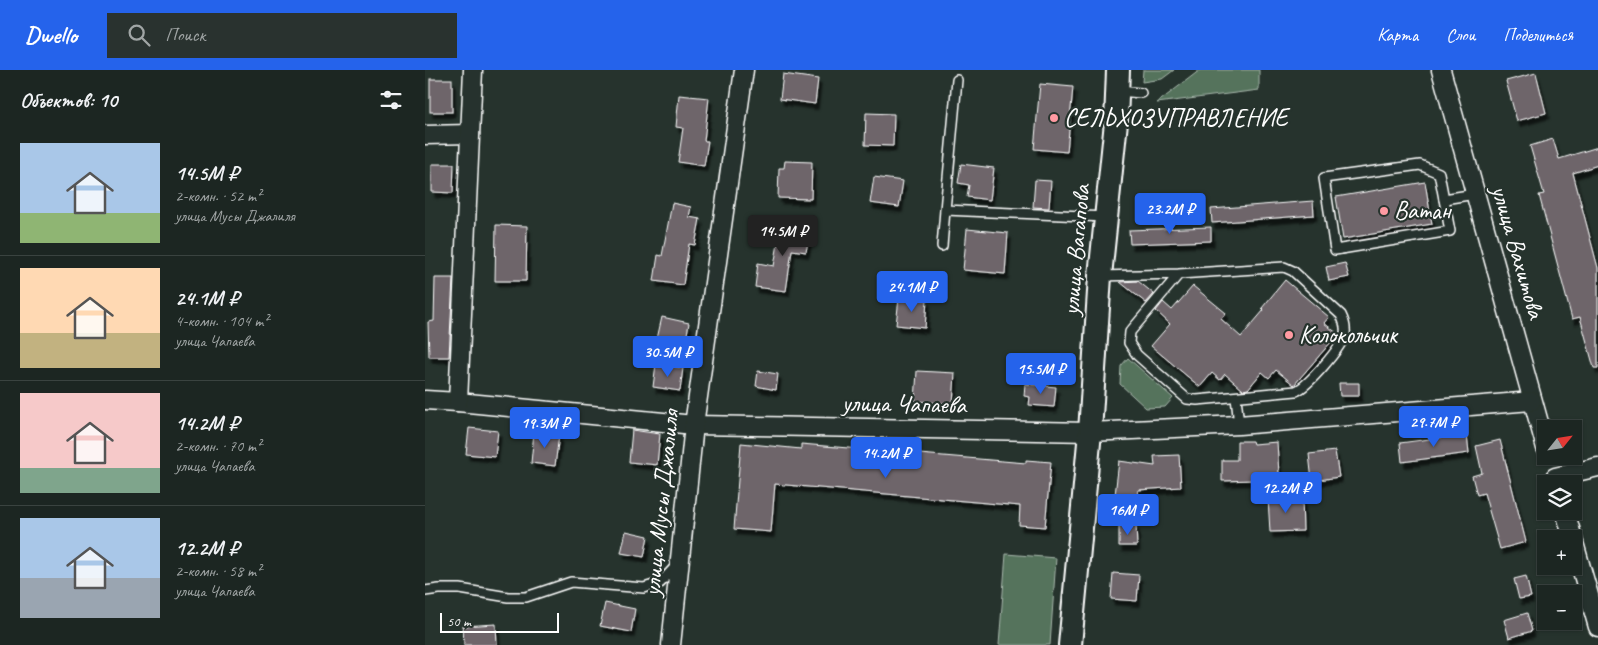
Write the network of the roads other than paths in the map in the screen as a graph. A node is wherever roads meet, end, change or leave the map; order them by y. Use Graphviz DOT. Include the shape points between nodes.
graph roads {
  1 [pos="473,70"];
  2 [pos="744,70"];
  3 [pos="1441,70"];
  4 [pos="957,80"];
  5 [pos="1118,80"];
  6 [pos="1141,93"];
  7 [pos="471,134"];
  8 [pos="425,135"];
  9 [pos="1475,194"];
  10 [pos="1444,199"];
  11 [pos="945,210"];
  12 [pos="1106,217"];
  13 [pos="942,246"];
  14 [pos="1179,274"];
  15 [pos="1100,276"];
  16 [pos="1237,397"];
  17 [pos="425,400"];
  18 [pos="1532,401"];
  19 [pos="458,402"];
  20 [pos="1538,420"];
  21 [pos="1239,424"];
  22 [pos="694,425"];
  23 [pos="1090,432"];
  24 [pos="1598,467"];
  25 [pos="1572,475"];
  26 [pos="680,563"];
  27 [pos="1582,571"];
  28 [pos="425,591"];
  29 [pos="1598,627"];
  30 [pos="671,645"];
  31 [pos="1070,645"];
  1 -- 7 [label="street"];
  2 -- 22 [label="street, улица Мусы Джалиля"];
  3 -- 9 [label="street, улица Вахитова"];
  4 -- 11 [label="lane"];
  5 -- 6 [label="lane"];
  5 -- 12 [label="street, улица Вагапова" via="1121,122"];
  7 -- 8 [label="street"];
  7 -- 19 [label="street"];
  9 -- 10 [label="lane"];
  9 -- 18 [label="street, улица Вахитова"];
  10 -- 10 [label="lane" via="1439,173 1420,166 1324,178 1335,250 1450,231"];
  11 -- 12 [label="lane"];
  11 -- 13 [label="lane"];
  12 -- 15 [label="street, улица Вагапова"];
  14 -- 15 [label="lane"];
  14 -- 16 [label="lane" via="1131,332 1129,343 1187,398"];
  14 -- 16 [label="lane" via="1283,267 1293,271 1344,321 1345,335 1341,344 1301,389"];
  15 -- 23 [label="street, улица Вагапова"];
  16 -- 21 [label="lane"];
  17 -- 19 [label="street, улица Чапаева"];
  18 -- 20 [label="street, улица Вахитова"];
  18 -- 21 [label="street, улица Чапаева"];
  19 -- 22 [label="street, улица Чапаева"];
  21 -- 23 [label="street, улица Чапаева"];
  22 -- 23 [label="street, улица Чапаева"];
  22 -- 26 [label="street, улица Мусы Джалиля"];
  23 -- 31 [label="street, улица Вагапова"];
  24 -- 25 [label="street"];
  26 -- 28 [label="lane" via="660,583 644,588 571,582 526,597 460,589"];
  26 -- 30 [label="street, улица Мусы Джалиля"];
  27 -- 29 [label="street"];
}
